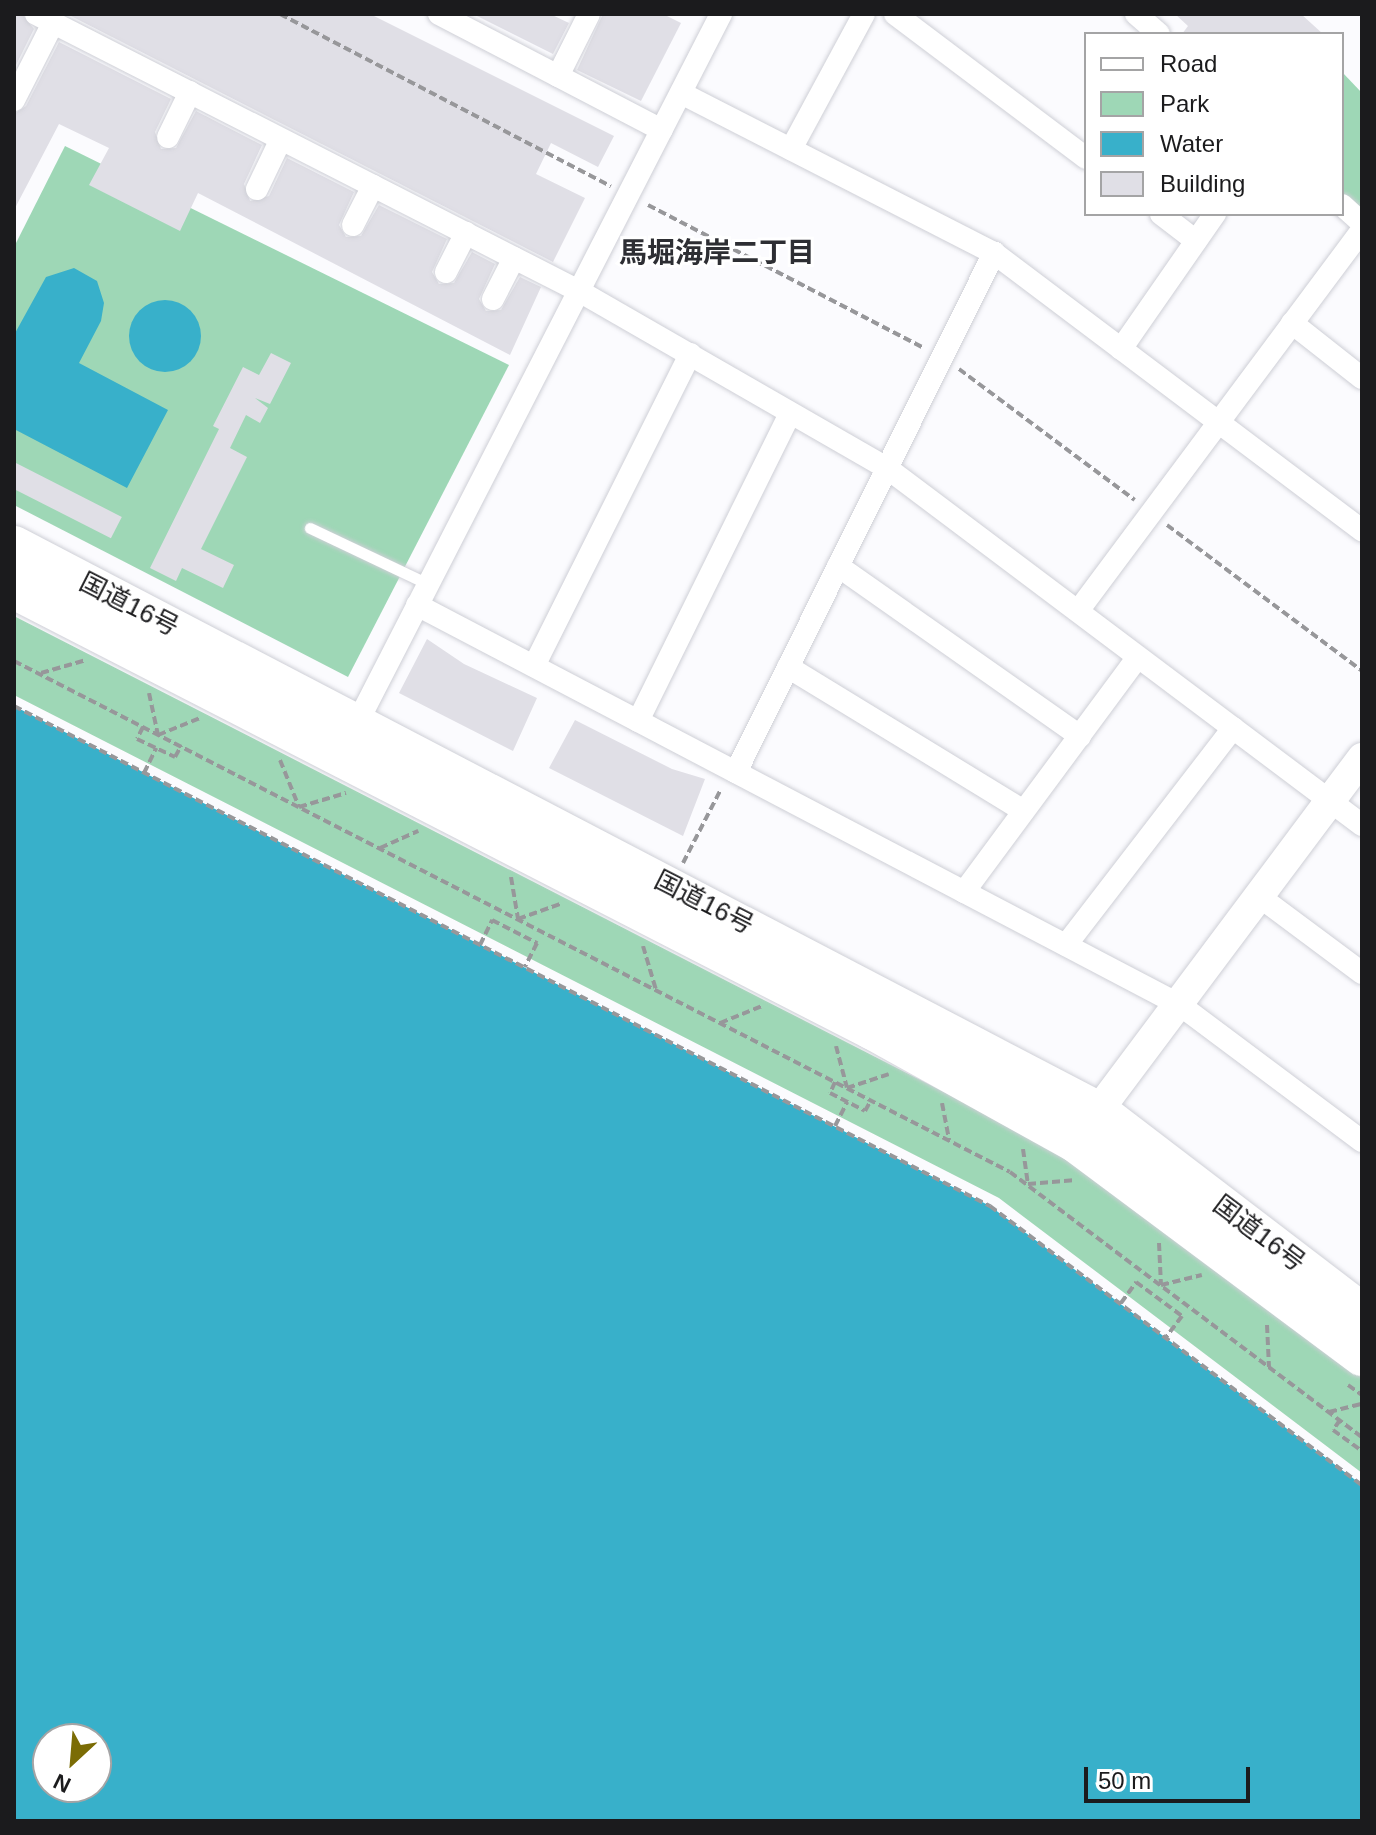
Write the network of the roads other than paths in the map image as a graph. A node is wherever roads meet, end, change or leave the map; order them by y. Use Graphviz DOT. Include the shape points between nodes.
graph roads {
  1 [pos="439,14"];
  2 [pos="589,14"];
  3 [pos="721,14"];
  4 [pos="864,14"];
  5 [pos="895,14"];
  6 [pos="45,18"];
  7 [pos="558,76"];
  8 [pos="190,92"];
  9 [pos="681,93"];
  10 [pos="14,100"];
  11 [pos="662,130"];
  12 [pos="168,137"];
  13 [pos="281,139"];
  14 [pos="791,149"];
  15 [pos="1084,156"];
  16 [pos="373,186"];
  17 [pos="257,189"];
  18 [pos="1344,207"];
  19 [pos="1164,216"];
  20 [pos="1214,216"];
  21 [pos="1362,223"];
  22 [pos="353,225"];
  23 [pos="1362,230"];
  24 [pos="466,233"];
  25 [pos="1196,241"];
  26 [pos="994,253"];
  27 [pos="514,258"];
  28 [pos="446,272"];
  29 [pos="579,291"];
  30 [pos="493,299"];
  31 [pos="1292,323"];
  32 [pos="1121,349"];
  33 [pos="690,354"];
  34 [pos="1362,378"];
  35 [pos="790,413"];
  36 [pos="1219,422"];
  37 [pos="887,468"];
  38 [pos="310,528"];
  39 [pos="1362,530"];
  40 [pos="14,546"];
  41 [pos="838,566"];
  42 [pos="428,584"];
  43 [pos="14,589"];
  44 [pos="417,605"];
  45 [pos="1078,611"];
  46 [pos="1138,657"];
  47 [pos="534,666"];
  48 [pos="788,667"];
  49 [pos="638,721"];
  50 [pos="1233,728"];
  51 [pos="1080,736"];
  52 [pos="346,758"];
  53 [pos="1362,758"];
  54 [pos="733,771"];
  55 [pos="1330,801"];
  56 [pos="1024,811"];
  57 [pos="1362,825"];
  58 [pos="964,892"];
  59 [pos="1260,897"];
  60 [pos="1066,945"];
  61 [pos="1362,973"];
  62 [pos="1180,1005"];
  63 [pos="1087,1127"];
  64 [pos="1362,1141"];
  65 [pos="1362,1313"];
  66 [pos="1362,1356"];
  1 -- 7 [label="street"];
  2 -- 7 [label="street"];
  3 -- 9 [label="street"];
  4 -- 14 [label="street"];
  5 -- 15 [label="street"];
  6 -- 8 [label="street"];
  6 -- 10 [label="street"];
  7 -- 11 [label="street"];
  8 -- 12 [label="street"];
  8 -- 13 [label="street"];
  9 -- 11 [label="street"];
  9 -- 14 [label="street"];
  11 -- 29 [label="street"];
  13 -- 16 [label="street"];
  13 -- 17 [label="street"];
  14 -- 26 [label="street"];
  16 -- 22 [label="street"];
  16 -- 24 [label="street"];
  18 -- 21 [label="street"];
  19 -- 25 [label="street"];
  20 -- 25 [label="street"];
  23 -- 31 [label="street"];
  24 -- 27 [label="street"];
  24 -- 28 [label="street"];
  25 -- 32 [label="street"];
  26 -- 32 [label="street"];
  26 -- 37 [label="street"];
  27 -- 29 [label="street"];
  27 -- 30 [label="street"];
  29 -- 33 [label="street"];
  29 -- 42 [label="street"];
  31 -- 34 [label="street"];
  31 -- 36 [label="street"];
  32 -- 36 [label="street"];
  33 -- 35 [label="street"];
  33 -- 47 [label="street"];
  35 -- 37 [label="street"];
  35 -- 49 [label="street"];
  36 -- 39 [label="street"];
  36 -- 45 [label="street"];
  37 -- 41 [label="street"];
  37 -- 45 [label="street"];
  38 -- 42 [label="lane"];
  40 -- 52 [label="highway, 国道16号"];
  41 -- 48 [label="street"];
  41 -- 51 [label="street"];
  42 -- 44 [label="street"];
  43 -- 52 [label="highway, 国道16号"];
  44 -- 47 [label="street"];
  44 -- 52 [label="street"];
  45 -- 46 [label="street"];
  46 -- 50 [label="street"];
  46 -- 51 [label="street"];
  47 -- 49 [label="street"];
  48 -- 54 [label="street"];
  48 -- 56 [label="street"];
  49 -- 54 [label="street"];
  50 -- 55 [label="street"];
  50 -- 60 [label="street"];
  51 -- 56 [label="street"];
  52 -- 63 [label="highway, 国道16号" via="873,1030"];
  53 -- 55 [label="street"];
  54 -- 58 [label="street"];
  55 -- 57 [label="street"];
  55 -- 59 [label="street"];
  56 -- 58 [label="street"];
  58 -- 60 [label="street"];
  59 -- 61 [label="street"];
  59 -- 62 [label="street"];
  60 -- 62 [label="street"];
  62 -- 63 [label="street"];
  62 -- 64 [label="street"];
  63 -- 65 [label="highway, 国道16号"];
  63 -- 66 [label="highway, 国道16号"];
}
